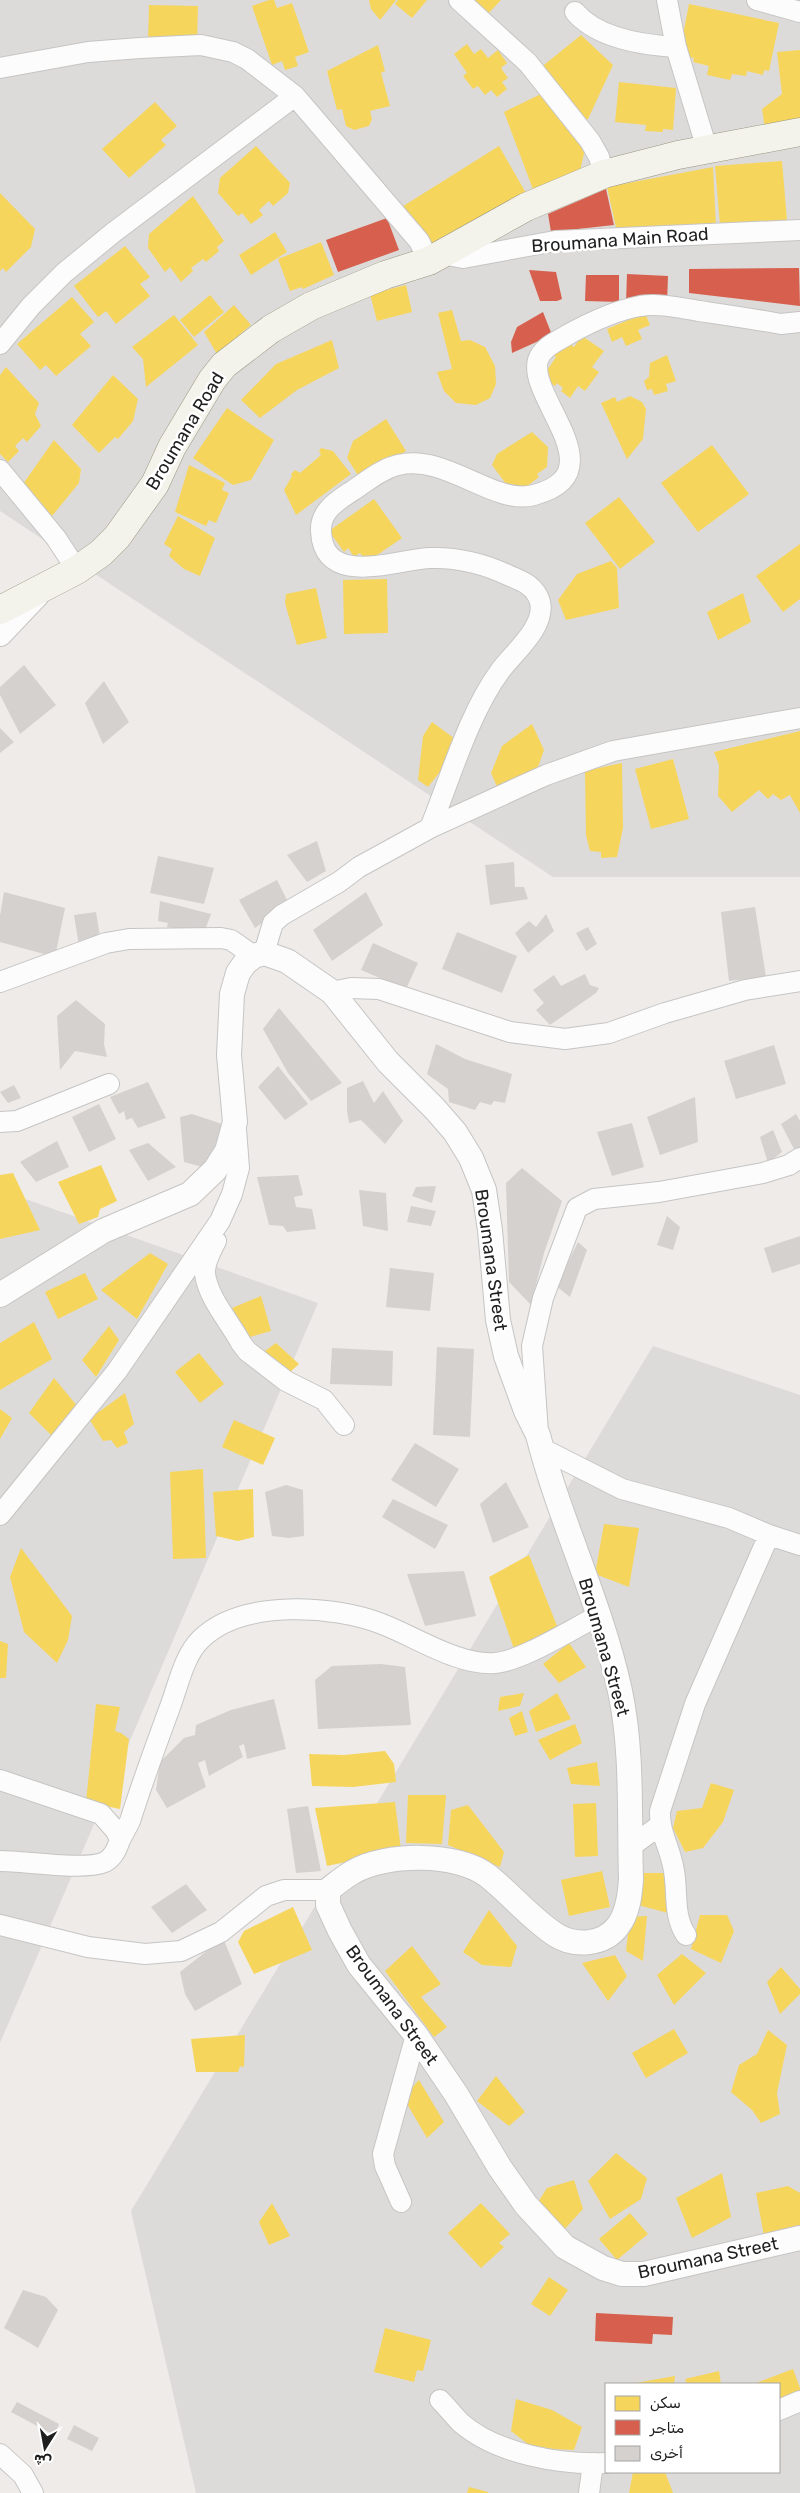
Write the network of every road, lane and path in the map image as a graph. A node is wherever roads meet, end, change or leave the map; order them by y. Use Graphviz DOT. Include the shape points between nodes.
graph roads {
  1 [pos="459,0"];
  2 [pos="667,0"];
  3 [pos="757,0"];
  4 [pos="574,12"];
  5 [pos="800,12"];
  6 [pos="676,47"];
  7 [pos="0,68"];
  8 [pos="295,96"];
  9 [pos="800,132"];
  10 [pos="707,149"];
  11 [pos="604,174"];
  12 [pos="800,230"];
  13 [pos="436,257"];
  14 [pos="800,322"];
  15 [pos="0,344"];
  16 [pos="0,470"];
  17 [pos="77,570"];
  18 [pos="42,589"];
  19 [pos="0,610"];
  20 [pos="0,634"];
  21 [pos="800,718"];
  22 [pos="430,828"];
  23 [pos="259,955"];
  24 [pos="800,981"];
  25 [pos="0,982"];
  26 [pos="332,992"];
  27 [pos="109,1084"];
  28 [pos="0,1122"];
  29 [pos="235,1122"];
  30 [pos="800,1158"];
  31 [pos="239,1168"];
  32 [pos="0,1295"];
  33 [pos="344,1425"];
  34 [pos="539,1442"];
  35 [pos="2,1511"];
  36 [pos="768,1535"];
  37 [pos="800,1545"];
  38 [pos="598,1616"];
  39 [pos="0,1780"];
  40 [pos="660,1826"];
  41 [pos="120,1840"];
  42 [pos="630,1847"];
  43 [pos="0,1861"];
  44 [pos="328,1890"];
  45 [pos="0,1925"];
  46 [pos="686,1935"];
  47 [pos="416,2035"];
  48 [pos="401,2202"];
  49 [pos="800,2238"];
  50 [pos="440,2400"];
  51 [pos="800,2401"];
  52 [pos="780,2410"];
  53 [pos="0,2454"];
  54 [pos="600,2463"];
  55 [pos="33,2493"];
  56 [pos="589,2493"];
  1 -- 11 [label="street" via="533,68 590,141"];
  2 -- 6 [label="street"];
  3 -- 5 [label="street"];
  4 -- 6 [label="street" via="597,30 637,42"];
  6 -- 10 [label="street"];
  7 -- 8 [label="street" via="88,52 201,45 218,47 247,59"];
  8 -- 13 [label="street" via="419,242"];
  8 -- 15 [label="street" via="64,273"];
  9 -- 10 [label="main road, Broumana Road"];
  10 -- 11 [label="main road, Broumana Road"];
  11 -- 13 [label="main road, Broumana Road" via="526,207"];
  12 -- 13 [label="street, Broumana Main Road" via="554,241 464,258"];
  13 -- 17 [label="main road, Broumana Road" via="311,306 271,329 224,365 204,392 155,484 138,508 101,553"];
  14 -- 22 [label="street" via="781,324 655,305 626,310 588,325 548,347 538,360 538,376 570,455 566,474 552,487 534,495 512,496 435,466 412,463 386,470 334,503 324,514 321,528 323,543 331,556 344,564 372,568 430,558 460,560 491,567 519,580 533,588 540,603 540,619 499,672 476,710"];
  16 -- 17 [label="street" via="56,538"];
  17 -- 18 [label="main road, Broumana Road"];
  18 -- 19 [label="main road, Broumana Road"];
  18 -- 20 [label="street"];
  21 -- 22 [label="street" via="613,751 546,775"];
  22 -- 23 [label="street" via="282,915 273,923"];
  23 -- 25 [label="street" via="221,938 129,938 106,943"];
  23 -- 26 [label="street, Broumana Street" via="287,961"];
  23 -- 29 [label="street" via="238,973 232,994 229,1055"];
  24 -- 26 [label="street" via="746,990 609,1033 565,1039 510,1032 379,989 351,988"];
  26 -- 34 [label="street, Broumana Street" via="388,1062 455,1132 479,1175 490,1230 498,1320 506,1356"];
  27 -- 28 [label="street" via="17,1121"];
  29 -- 31 [label="street"];
  29 -- 32 [label="street" via="227,1151 215,1170 190,1194 103,1231"];
  30 -- 34 [label="street" via="763,1173 659,1192 594,1198 577,1208 543,1298 532,1346"];
  31 -- 33 [label="street" via="245,1177 244,1186 238,1205 220,1231 209,1256 205,1272 208,1285 247,1351 286,1381 324,1400"];
  31 -- 35 [label="street" via="220,1221 160,1308 117,1370"];
  34 -- 36 [label="street" via="622,1489 729,1518"];
  34 -- 38 [label="street, Broumana Street"];
  36 -- 37 [label="street"];
  36 -- 40 [label="street" via="695,1704 660,1811"];
  38 -- 41 [label="street" via="515,1658 497,1663 470,1662 380,1623 337,1611 303,1608 254,1614 220,1625 200,1639 185,1664 130,1822"];
  38 -- 42 [label="street, Broumana Street" via="620,1690 628,1731"];
  39 -- 41 [label="street" via="101,1814"];
  40 -- 42 [label="street"];
  40 -- 46 [label="street" via="674,1871 677,1918"];
  41 -- 43 [label="street" via="115,1853 105,1862 83,1865"];
  42 -- 44 [label="street, Broumana Street" via="629,1901 617,1927 595,1942 578,1943 558,1936 486,1874 452,1861 388,1860 354,1871"];
  44 -- 45 [label="street" via="284,1890 266,1896 221,1932 181,1951 145,1954 88,1947"];
  44 -- 47 [label="street, Broumana Street" via="328,1905 359,1965"];
  47 -- 48 [label="street" via="382,2154"];
  47 -- 49 [label="street, Broumana Street" via="526,2205 565,2247 580,2256 622,2274 644,2274"];
  50 -- 54 [label="street" via="476,2433 507,2447 538,2458 578,2464"];
  51 -- 52 [label="street"];
  53 -- 55 [label="street" via="23,2475"];
  54 -- 56 [label="street"];
}
